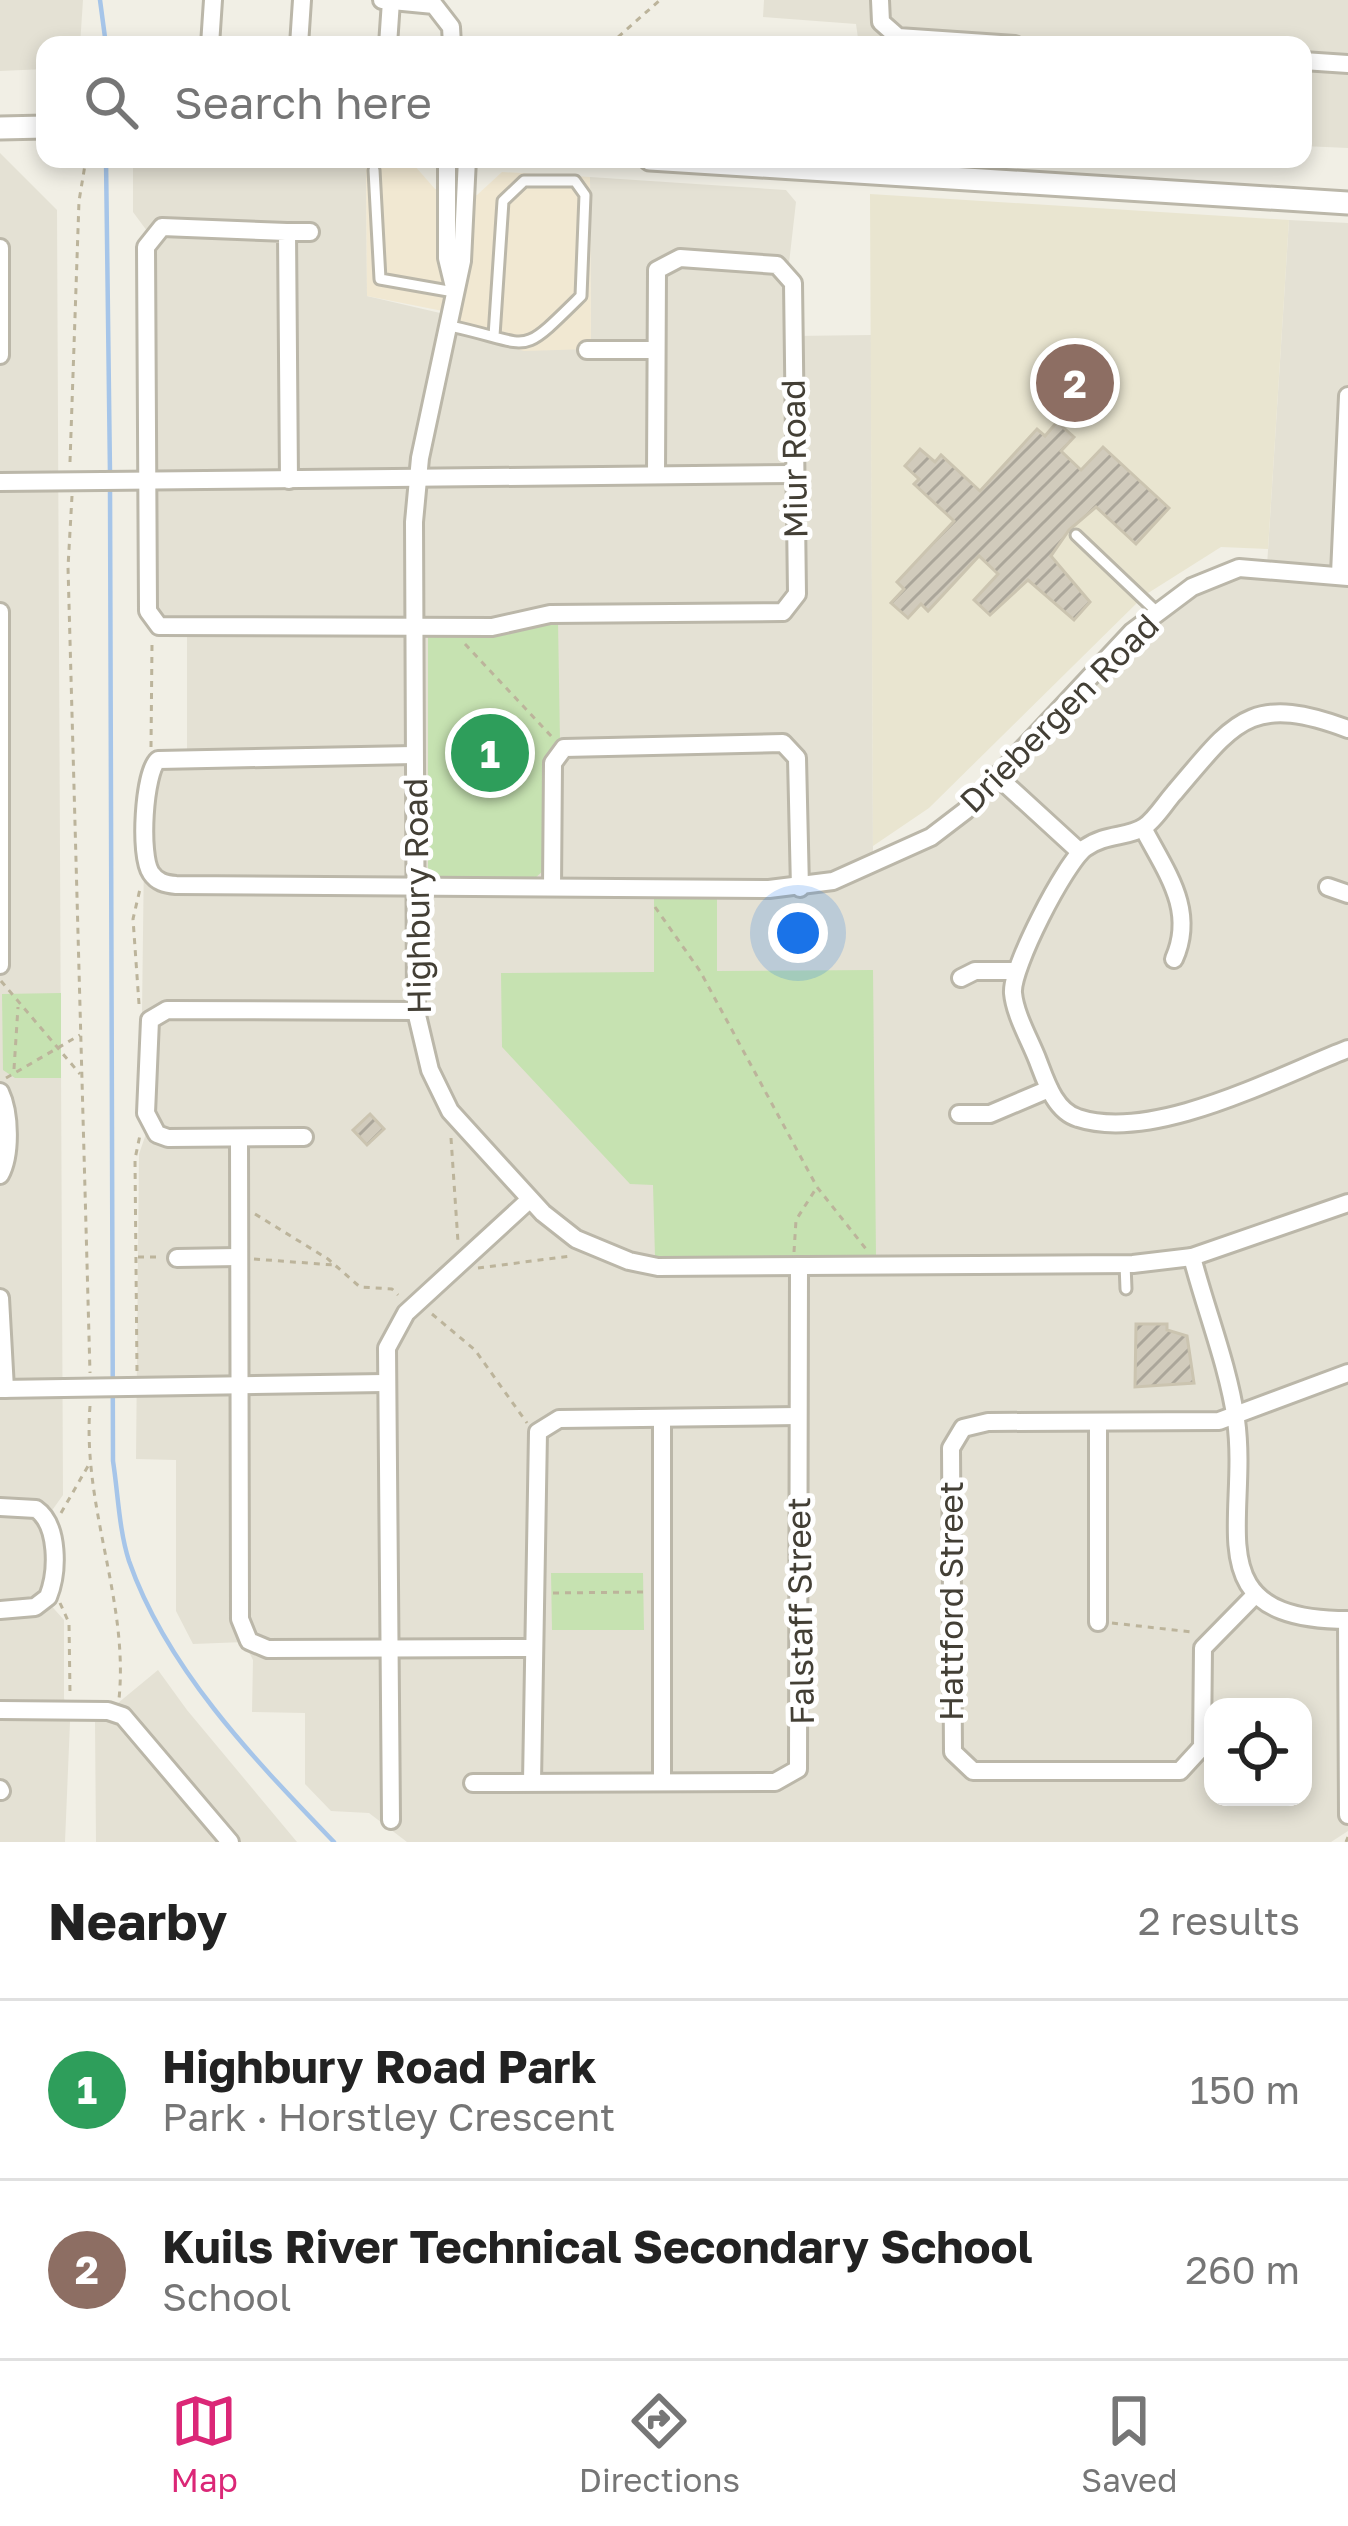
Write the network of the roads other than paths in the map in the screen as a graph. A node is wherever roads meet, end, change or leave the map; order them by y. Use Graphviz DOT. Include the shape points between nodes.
graph roads {
  1 [pos="213,0"];
  2 [pos="302,0"];
  3 [pos="382,0"];
  4 [pos="880,0"];
  5 [pos="391,1"];
  6 [pos="210,36"];
  7 [pos="300,36"];
  8 [pos="389,36"];
  9 [pos="450,36"];
  10 [pos="897,36"];
  11 [pos="1312,62"];
  12 [pos="1348,64"];
  13 [pos="36,127"];
  14 [pos="0,128"];
  15 [pos="447,168"];
  16 [pos="466,168"];
  17 [pos="793,168"];
  18 [pos="374,170"];
  19 [pos="1348,203"];
  20 [pos="287,232"];
  21 [pos="310,232"];
  22 [pos="0,248"];
  23 [pos="454,290"];
  24 [pos="450,326"];
  25 [pos="494,335"];
  26 [pos="587,350"];
  27 [pos="656,350"];
  28 [pos="0,355"];
  29 [pos="1348,396"];
  30 [pos="1346,448"];
  31 [pos="656,473"];
  32 [pos="794,474"];
  33 [pos="417,479"];
  34 [pos="138,480"];
  35 [pos="290,480"];
  36 [pos="0,482"];
  37 [pos="1076,536"];
  38 [pos="1344,575"];
  39 [pos="0,612"];
  40 [pos="1156,612"];
  41 [pos="415,628"];
  42 [pos="1348,729"];
  43 [pos="414,755"];
  44 [pos="998,778"];
  45 [pos="1143,828"];
  46 [pos="1080,852"];
  47 [pos="1328,886"];
  48 [pos="416,887"];
  49 [pos="552,887"];
  50 [pos="800,888"];
  51 [pos="1348,894"];
  52 [pos="1174,959"];
  53 [pos="0,965"];
  54 [pos="1014,971"];
  55 [pos="961,977"];
  56 [pos="416,1011"];
  57 [pos="1348,1049"];
  58 [pos="1049,1089"];
  59 [pos="0,1092"];
  60 [pos="959,1114"];
  61 [pos="304,1137"];
  62 [pos="239,1138"];
  63 [pos="0,1175"];
  64 [pos="528,1201"];
  65 [pos="1348,1203"];
  66 [pos="238,1256"];
  67 [pos="1192,1257"];
  68 [pos="176,1258"];
  69 [pos="1126,1264"];
  70 [pos="796,1266"];
  71 [pos="1126,1288"];
  72 [pos="0,1298"];
  73 [pos="1346,1379"];
  74 [pos="384,1383"];
  75 [pos="240,1388"];
  76 [pos="3,1389"];
  77 [pos="797,1416"];
  78 [pos="1235,1416"];
  79 [pos="662,1418"];
  80 [pos="1098,1424"];
  81 [pos="0,1507"];
  82 [pos="1255,1595"];
  83 [pos="0,1610"];
  84 [pos="1347,1620"];
  85 [pos="1098,1622"];
  86 [pos="533,1648"];
  87 [pos="390,1649"];
  88 [pos="0,1710"];
  89 [pos="662,1780"];
  90 [pos="532,1782"];
  91 [pos="473,1783"];
  92 [pos="1348,1815"];
  93 [pos="391,1820"];
  94 [pos="230,1842"];
  1 -- 6 [label="street"];
  2 -- 7 [label="street"];
  3 -- 5 [label="street"];
  4 -- 10 [label="street" via="881,22"];
  5 -- 8 [label="street"];
  5 -- 9 [label="street" via="434,5 445,13"];
  11 -- 12 [label="street"];
  13 -- 14 [label="street"];
  15 -- 23 [label="street, Highbury Road"];
  16 -- 23 [label="street, Highbury Road"];
  17 -- 19 [label="street"];
  18 -- 23 [label="lane" via="380,279"];
  20 -- 21 [label="street"];
  20 -- 34 [label="street" via="169,226 148,241"];
  20 -- 35 [label="street"];
  22 -- 28 [label="street"];
  23 -- 24 [label="street, Highbury Road"];
  24 -- 25 [label="lane"];
  24 -- 33 [label="street, Highbury Road"];
  25 -- 25 [label="lane" via="503,201 524,182 575,181 585,195 581,296 530,344"];
  26 -- 27 [label="street"];
  27 -- 31 [label="street, Miur Road"];
  27 -- 32 [label="street, Miur Road" via="654,277 662,264 680,258 787,272"];
  29 -- 30 [label="street"];
  30 -- 38 [label="street"];
  31 -- 32 [label="street"];
  31 -- 33 [label="street"];
  32 -- 41 [label="street, Miur Road" via="796,594 783,612 550,614 492,627"];
  33 -- 35 [label="street"];
  33 -- 41 [label="street, Highbury Road"];
  34 -- 35 [label="street"];
  34 -- 36 [label="street"];
  34 -- 41 [label="street, Miur Road" via="148,611 159,626"];
  37 -- 40 [label="lane"];
  38 -- 40 [label="street, Driebergen Road" via="1239,568"];
  39 -- 53 [label="street"];
  40 -- 44 [label="street, Driebergen Road"];
  41 -- 43 [label="street, Highbury Road"];
  42 -- 45 [label="street" via="1309,718 1245,717"];
  43 -- 48 [label="street, Highbury Road"];
  43 -- 48 [label="street, Driebergen Road" via="158,760 146,774 146,867 176,885"];
  44 -- 46 [label="street"];
  44 -- 50 [label="street, Driebergen Road" via="931,838 872,868"];
  45 -- 46 [label="street" via="1107,834"];
  45 -- 52 [label="street" via="1184,914"];
  46 -- 54 [label="street"];
  47 -- 51 [label="street"];
  48 -- 49 [label="street, Driebergen Road"];
  48 -- 56 [label="street, Highbury Road"];
  49 -- 50 [label="street, Driebergen Road"];
  49 -- 50 [label="street" via="554,763 564,748 760,743 791,748 797,758"];
  54 -- 55 [label="street"];
  54 -- 58 [label="street" via="1013,996"];
  56 -- 62 [label="street" via="166,1010 146,1029 150,1125 168,1138"];
  56 -- 64 [label="street, Highbury Road" via="450,1111"];
  57 -- 58 [label="street" via="1141,1121 1080,1119"];
  58 -- 60 [label="street" via="990,1114"];
  59 -- 63 [label="street"];
  61 -- 62 [label="street"];
  62 -- 66 [label="street"];
  64 -- 70 [label="street, Highbury Road" via="576,1239 629,1261"];
  64 -- 74 [label="street" via="394,1329"];
  65 -- 67 [label="street, Highbury Road"];
  66 -- 68 [label="street"];
  66 -- 75 [label="street"];
  67 -- 69 [label="street, Highbury Road"];
  67 -- 78 [label="street" via="1219,1383"];
  69 -- 70 [label="street, Highbury Road"];
  69 -- 71 [label="lane"];
  70 -- 77 [label="street, Falstaff Street"];
  72 -- 76 [label="street"];
  73 -- 78 [label="street, Hattford Street"];
  74 -- 75 [label="street"];
  74 -- 87 [label="street"];
  75 -- 76 [label="street"];
  75 -- 87 [label="street" via="240,1618 248,1641 268,1649"];
  77 -- 79 [label="street"];
  77 -- 89 [label="street, Falstaff Street" via="802,1761 775,1782"];
  78 -- 80 [label="street, Hattford Street"];
  78 -- 82 [label="street" via="1236,1558"];
  79 -- 86 [label="street" via="559,1419 538,1432"];
  79 -- 89 [label="street"];
  80 -- 82 [label="street, Hattford Street" via="974,1424 951,1448 953,1752 973,1771 1180,1771 1202,1747 1201,1663 1210,1637"];
  80 -- 85 [label="street"];
  81 -- 83 [label="street" via="36,1509 50,1522 50,1594 35,1607"];
  82 -- 84 [label="street" via="1294,1616"];
  84 -- 92 [label="street"];
  86 -- 87 [label="street"];
  86 -- 90 [label="street"];
  87 -- 93 [label="street"];
  88 -- 94 [label="street" via="118,1713"];
  89 -- 90 [label="street, Falstaff Street"];
  90 -- 91 [label="street, Falstaff Street"];
}
